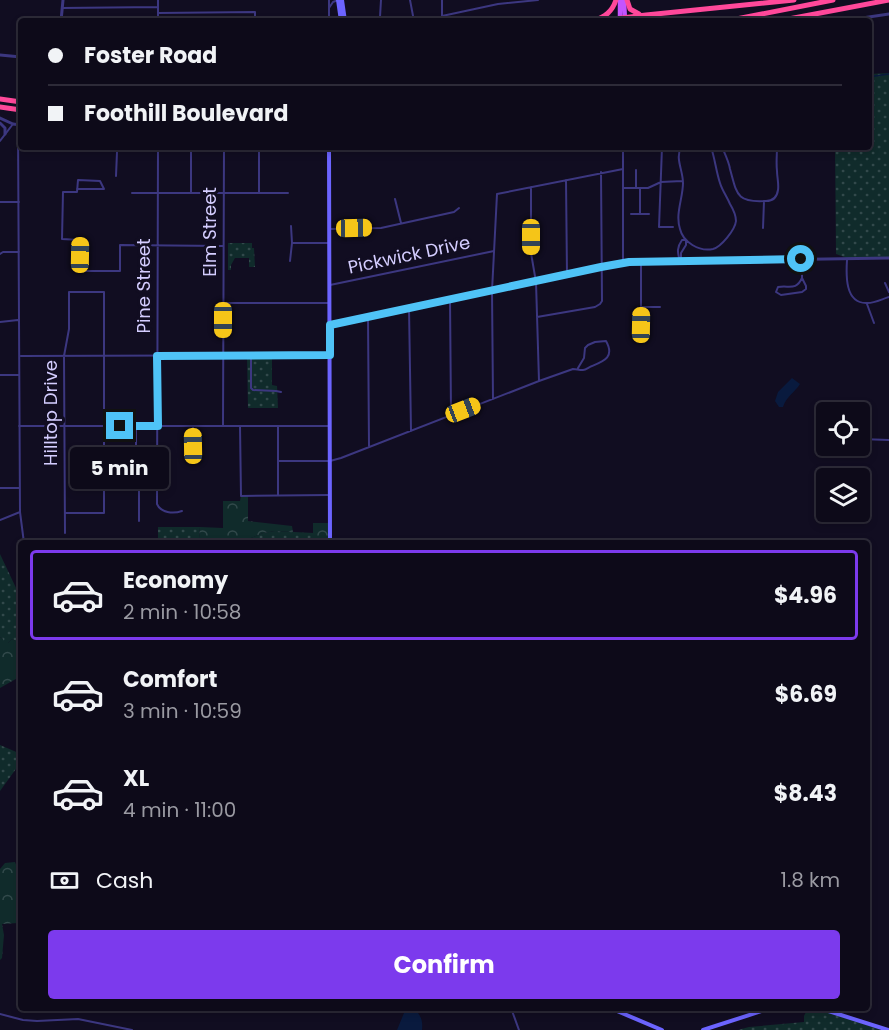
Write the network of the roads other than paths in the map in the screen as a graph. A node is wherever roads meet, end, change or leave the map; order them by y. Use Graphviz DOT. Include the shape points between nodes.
graph roads {
  1 [pos="63,0"];
  2 [pos="158,0"];
  3 [pos="329,0"];
  4 [pos="339,0"];
  5 [pos="381,0"];
  6 [pos="410,0"];
  7 [pos="442,0"];
  8 [pos="538,0"];
  9 [pos="618,0"];
  10 [pos="626,0"];
  11 [pos="794,0"];
  12 [pos="833,0"];
  13 [pos="889,0"];
  14 [pos="498,2"];
  15 [pos="862,5"];
  16 [pos="158,7"];
  17 [pos="62,8"];
  18 [pos="329,8"];
  19 [pos="158,13"];
  20 [pos="889,14"];
  21 [pos="646,15"];
  22 [pos="61,18"];
  23 [pos="158,18"];
  24 [pos="255,18"];
  25 [pos="329,18"];
  26 [pos="342,18"];
  27 [pos="380,18"];
  28 [pos="413,18"];
  29 [pos="599,18"];
  30 [pos="622,18"];
  31 [pos="622,18"];
  32 [pos="628,18"];
  33 [pos="741,18"];
  34 [pos="794,18"];
  35 [pos="804,18"];
  36 [pos="862,18"];
  37 [pos="0,55"];
  38 [pos="18,57"];
  39 [pos="0,99"];
  40 [pos="18,102"];
  41 [pos="0,107"];
  42 [pos="18,110"];
  43 [pos="0,118"];
  44 [pos="0,123"];
  45 [pos="13,124"];
  46 [pos="18,125"];
  47 [pos="6,134"];
  48 [pos="0,141"];
  49 [pos="20,150"];
  50 [pos="118,150"];
  51 [pos="158,150"];
  52 [pos="191,150"];
  53 [pos="224,150"];
  54 [pos="260,150"];
  55 [pos="330,150"];
  56 [pos="623,150"];
  57 [pos="662,150"];
  58 [pos="680,150"];
  59 [pos="712,150"];
  60 [pos="723,150"];
  61 [pos="777,150"];
  62 [pos="623,169"];
  63 [pos="636,170"];
  64 [pos="601,172"];
  65 [pos="116,176"];
  66 [pos="566,180"];
  67 [pos="684,181"];
  68 [pos="661,182"];
  69 [pos="531,187"];
  70 [pos="623,188"];
  71 [pos="638,188"];
  72 [pos="77,189"];
  73 [pos="132,193"];
  74 [pos="158,193"];
  75 [pos="191,193"];
  76 [pos="224,193"];
  77 [pos="259,193"];
  78 [pos="288,193"];
  79 [pos="395,199"];
  80 [pos="764,201"];
  81 [pos="0,202"];
  82 [pos="19,202"];
  83 [pos="459,208"];
  84 [pos="640,213"];
  85 [pos="632,214"];
  86 [pos="649,214"];
  87 [pos="401,224"];
  88 [pos="291,226"];
  89 [pos="673,227"];
  90 [pos="329,228"];
  91 [pos="763,228"];
  92 [pos="686,240"];
  93 [pos="292,243"];
  94 [pos="330,243"];
  95 [pos="158,245"];
  96 [pos="223,246"];
  97 [pos="494,251"];
  98 [pos="19,252"];
  99 [pos="0,254"];
  100 [pos="847,258"];
  101 [pos="889,258"];
  102 [pos="801,259"];
  103 [pos="290,261"];
  104 [pos="680,261"];
  105 [pos="641,262"];
  106 [pos="623,263"];
  107 [pos="601,267"];
  108 [pos="567,274"];
  109 [pos="802,278"];
  110 [pos="536,282"];
  111 [pos="885,283"];
  112 [pos="330,285"];
  113 [pos="492,291"];
  114 [pos="889,292"];
  115 [pos="889,297"];
  116 [pos="450,299"];
  117 [pos="223,303"];
  118 [pos="330,303"];
  119 [pos="867,304"];
  120 [pos="641,307"];
  121 [pos="660,307"];
  122 [pos="409,308"];
  123 [pos="368,317"];
  124 [pos="537,317"];
  125 [pos="19,320"];
  126 [pos="0,321"];
  127 [pos="874,323"];
  128 [pos="330,325"];
  129 [pos="641,325"];
  130 [pos="330,355"];
  131 [pos="19,356"];
  132 [pos="64,356"];
  133 [pos="104,356"];
  134 [pos="157,356"];
  135 [pos="223,356"];
  136 [pos="251,356"];
  137 [pos="578,368"];
  138 [pos="0,375"];
  139 [pos="19,375"];
  140 [pos="539,381"];
  141 [pos="281,392"];
  142 [pos="493,399"];
  143 [pos="451,415"];
  144 [pos="19,426"];
  145 [pos="65,426"];
  146 [pos="104,426"];
  147 [pos="135,426"];
  148 [pos="158,426"];
  149 [pos="193,426"];
  150 [pos="223,426"];
  151 [pos="240,426"];
  152 [pos="278,426"];
  153 [pos="330,426"];
  154 [pos="411,431"];
  155 [pos="870,439"];
  156 [pos="889,440"];
  157 [pos="369,447"];
  158 [pos="278,461"];
  159 [pos="330,461"];
  160 [pos="193,462"];
  161 [pos="0,488"];
  162 [pos="20,488"];
  163 [pos="278,495"];
  164 [pos="329,495"];
  165 [pos="182,510"];
  166 [pos="20,512"];
  167 [pos="65,513"];
  168 [pos="0,520"];
  169 [pos="139,521"];
  170 [pos="65,533"];
  171 [pos="24,540"];
  172 [pos="330,540"];
  173 [pos="512,1011"];
  174 [pos="617,1011"];
  175 [pos="762,1011"];
  176 [pos="828,1011"];
  177 [pos="0,1014"];
  178 [pos="132,1030"];
  179 [pos="519,1030"];
  180 [pos="662,1030"];
  181 [pos="703,1030"];
  182 [pos="888,1030"];
  1 -- 17 [label="street"];
  2 -- 16 [label="street"];
  3 -- 18 [label="street"];
  4 -- 18 [label="street"];
  4 -- 26 [label="main road"];
  5 -- 27 [label="street"];
  6 -- 28 [label="street"];
  7 -- 14 [label="street" via="442,16"];
  8 -- 14 [label="street"];
  9 -- 29 [label="highway" via="608,14"];
  9 -- 30 [label="main road"];
  10 -- 21 [label="highway" via="632,11"];
  10 -- 31 [label="main road"];
  11 -- 21 [label="highway"];
  12 -- 33 [label="highway"];
  13 -- 15 [label="highway"];
  15 -- 34 [label="highway"];
  15 -- 35 [label="highway"];
  16 -- 17 [label="street"];
  16 -- 19 [label="street"];
  17 -- 22 [label="street"];
  18 -- 25 [label="street"];
  19 -- 23 [label="street"];
  19 -- 24 [label="street" via="255,12"];
  20 -- 36 [label="street"];
  21 -- 32 [label="highway"];
  37 -- 38 [label="street"];
  39 -- 40 [label="highway"];
  41 -- 42 [label="highway"];
  43 -- 45 [label="street"];
  44 -- 47 [label="street"];
  45 -- 46 [label="street"];
  45 -- 47 [label="street"];
  47 -- 48 [label="street"];
  49 -- 82 [label="street"];
  50 -- 65 [label="street"];
  51 -- 74 [label="street, Pine Street"];
  52 -- 75 [label="street"];
  53 -- 76 [label="street, Elm Street"];
  54 -- 77 [label="street"];
  55 -- 90 [label="main road"];
  56 -- 62 [label="street"];
  57 -- 68 [label="street"];
  58 -- 67 [label="street"];
  59 -- 92 [label="street" via="720,184 735,215 735,227 714,249 699,248"];
  60 -- 80 [label="street" via="739,196 748,201"];
  61 -- 80 [label="street" via="778,190 775,198"];
  62 -- 64 [label="street"];
  62 -- 70 [label="street"];
  63 -- 71 [label="street"];
  64 -- 66 [label="street"];
  64 -- 107 [label="street"];
  66 -- 69 [label="street"];
  66 -- 108 [label="street"];
  67 -- 68 [label="street"];
  67 -- 92 [label="street" via="679,221"];
  68 -- 71 [label="street"];
  68 -- 89 [label="street" via="659,227"];
  69 -- 97 [label="street" via="497,195"];
  69 -- 110 [label="street" via="531,253"];
  70 -- 71 [label="street"];
  70 -- 106 [label="street"];
  71 -- 84 [label="street"];
  72 -- 72 [label="street" via="78,180 100,181 104,189"];
  72 -- 95 [label="street" via="63,192 62,239 80,240 80,271 120,271 120,245"];
  73 -- 74 [label="street"];
  74 -- 75 [label="street"];
  74 -- 95 [label="street, Pine Street"];
  75 -- 76 [label="street"];
  76 -- 77 [label="street"];
  76 -- 96 [label="street, Elm Street"];
  77 -- 78 [label="street"];
  79 -- 87 [label="street"];
  80 -- 91 [label="street"];
  81 -- 82 [label="street"];
  82 -- 98 [label="street"];
  83 -- 87 [label="street"];
  84 -- 85 [label="street"];
  84 -- 86 [label="street"];
  87 -- 90 [label="street"];
  88 -- 93 [label="street"];
  90 -- 94 [label="main road"];
  92 -- 104 [label="street"];
  92 -- 104 [label="street" via="678,246"];
  93 -- 94 [label="street"];
  93 -- 103 [label="street"];
  94 -- 112 [label="main road"];
  95 -- 96 [label="street"];
  95 -- 134 [label="street, Pine Street"];
  96 -- 117 [label="street, Elm Street"];
  97 -- 112 [label="street, Pickwick Drive"];
  97 -- 113 [label="street"];
  98 -- 99 [label="street"];
  98 -- 125 [label="street"];
  100 -- 101 [label="street"];
  100 -- 102 [label="street"];
  100 -- 119 [label="street" via="850,295"];
  102 -- 104 [label="street"];
  102 -- 109 [label="street"];
  104 -- 105 [label="street"];
  105 -- 106 [label="street"];
  105 -- 120 [label="street"];
  106 -- 107 [label="street"];
  107 -- 108 [label="street"];
  107 -- 124 [label="street" via="600,304"];
  108 -- 110 [label="street"];
  109 -- 109 [label="street" via="796,286 778,287 776,292 781,295 804,291"];
  110 -- 113 [label="street"];
  110 -- 124 [label="street"];
  111 -- 114 [label="street"];
  112 -- 118 [label="main road"];
  113 -- 116 [label="street"];
  113 -- 142 [label="street"];
  115 -- 119 [label="street"];
  116 -- 122 [label="street"];
  116 -- 143 [label="street"];
  117 -- 118 [label="street"];
  117 -- 135 [label="street, Elm Street"];
  118 -- 128 [label="main road"];
  119 -- 127 [label="street"];
  120 -- 121 [label="street"];
  120 -- 129 [label="street"];
  122 -- 123 [label="street"];
  122 -- 154 [label="street"];
  123 -- 128 [label="street"];
  123 -- 157 [label="street"];
  124 -- 140 [label="street"];
  125 -- 126 [label="street"];
  125 -- 131 [label="street"];
  128 -- 130 [label="main road"];
  130 -- 136 [label="street"];
  130 -- 153 [label="main road"];
  131 -- 132 [label="street"];
  131 -- 139 [label="street"];
  132 -- 133 [label="street"];
  132 -- 133 [label="street, Hilltop Drive" via="69,292 104,292"];
  132 -- 145 [label="street, Hilltop Drive"];
  133 -- 134 [label="street"];
  133 -- 146 [label="street"];
  134 -- 135 [label="street"];
  134 -- 148 [label="street, Pine Street"];
  135 -- 136 [label="street"];
  135 -- 150 [label="street, Elm Street"];
  136 -- 141 [label="street" via="251,388"];
  137 -- 137 [label="street" via="583,370 608,359 606,341 588,345"];
  137 -- 140 [label="street"];
  138 -- 139 [label="street"];
  139 -- 144 [label="street"];
  140 -- 142 [label="street"];
  142 -- 143 [label="street"];
  143 -- 154 [label="street"];
  144 -- 145 [label="street"];
  144 -- 162 [label="street"];
  145 -- 146 [label="street"];
  145 -- 167 [label="street, Hilltop Drive"];
  146 -- 147 [label="street"];
  146 -- 167 [label="street" via="104,513"];
  147 -- 148 [label="street"];
  147 -- 169 [label="street"];
  148 -- 149 [label="street"];
  148 -- 165 [label="street, Pine Street" via="157,504 165,511"];
  149 -- 150 [label="street"];
  149 -- 160 [label="street"];
  150 -- 151 [label="street"];
  151 -- 152 [label="street"];
  151 -- 163 [label="street" via="241,496"];
  152 -- 153 [label="street"];
  152 -- 158 [label="street"];
  153 -- 159 [label="main road"];
  154 -- 157 [label="street"];
  155 -- 156 [label="street"];
  157 -- 159 [label="street"];
  158 -- 159 [label="street"];
  158 -- 163 [label="street"];
  159 -- 164 [label="main road"];
  161 -- 162 [label="street"];
  162 -- 166 [label="street"];
  163 -- 164 [label="street"];
  164 -- 172 [label="main road"];
  166 -- 168 [label="street"];
  166 -- 171 [label="street"];
  167 -- 170 [label="street, Hilltop Drive"];
  173 -- 179 [label="street"];
  174 -- 180 [label="main road"];
  175 -- 181 [label="main road"];
  176 -- 182 [label="main road"];
  177 -- 178 [label="street" via="37,1021 78,1019"];
}
